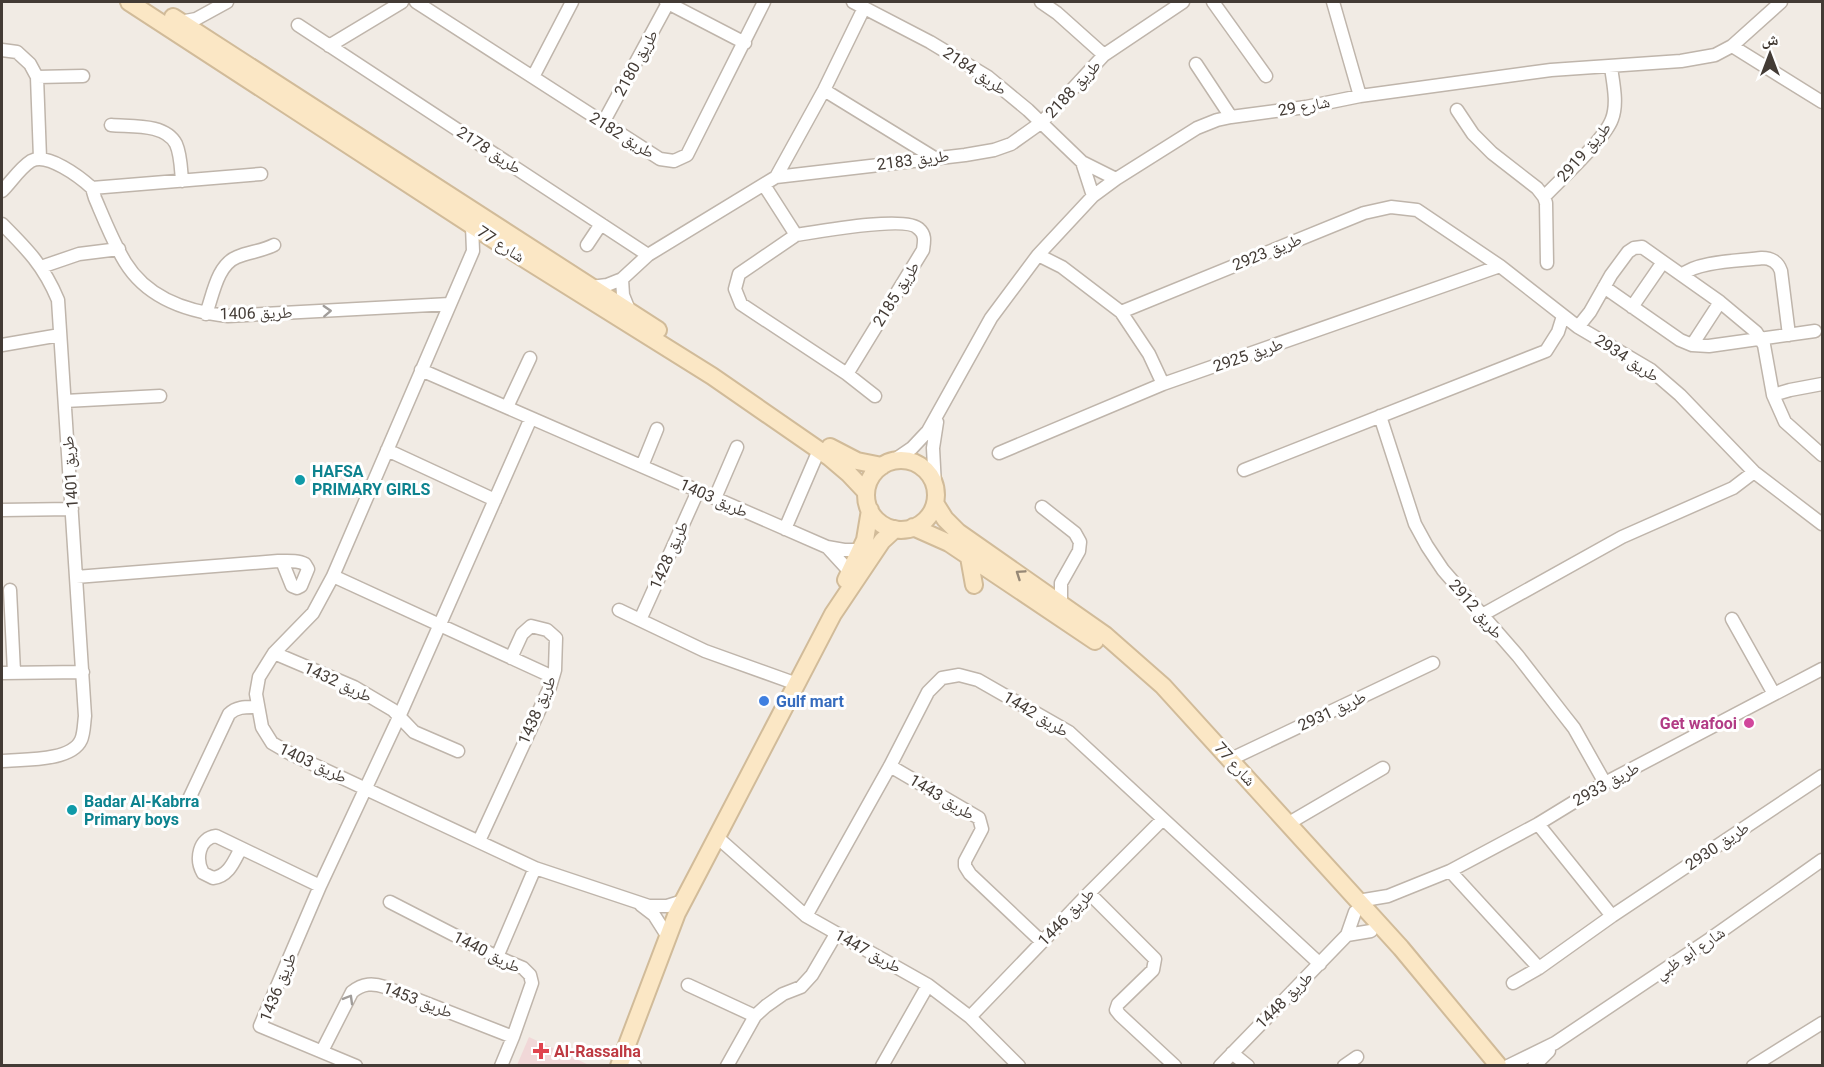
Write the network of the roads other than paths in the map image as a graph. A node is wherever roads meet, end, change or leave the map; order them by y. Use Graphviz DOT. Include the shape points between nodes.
graph roads {
  1 [pos="129,2"];
  2 [pos="149,2"];
  3 [pos="227,2"];
  4 [pos="402,2"];
  5 [pos="416,2"];
  6 [pos="572,2"];
  7 [pos="667,2"];
  8 [pos="764,2"];
  9 [pos="853,2"];
  10 [pos="1041,2"];
  11 [pos="1183,2"];
  12 [pos="1213,2"];
  13 [pos="1337,2"];
  14 [pos="1781,2"];
  15 [pos="864,8"];
  16 [pos="200,17"];
  17 [pos="180,22"];
  18 [pos="298,25"];
  19 [pos="200,34"];
  20 [pos="745,43"];
  21 [pos="329,46"];
  22 [pos="1732,46"];
  23 [pos="2,50"];
  24 [pos="1104,55"];
  25 [pos="1196,64"];
  26 [pos="1611,67"];
  27 [pos="83,76"];
  28 [pos="1266,76"];
  29 [pos="37,77"];
  30 [pos="533,77"];
  31 [pos="824,90"];
  32 [pos="1360,96"];
  33 [pos="1822,102"];
  34 [pos="1456,110"];
  35 [pos="1231,117"];
  36 [pos="1042,122"];
  37 [pos="603,123"];
  38 [pos="111,125"];
  39 [pos="933,157"];
  40 [pos="40,158"];
  41 [pos="1082,162"];
  42 [pos="261,174"];
  43 [pos="776,177"];
  44 [pos="1116,179"];
  45 [pos="182,182"];
  46 [pos="764,185"];
  47 [pos="92,188"];
  48 [pos="2,191"];
  49 [pos="1093,196"];
  50 [pos="1544,197"];
  51 [pos="1417,210"];
  52 [pos="2,224"];
  53 [pos="601,224"];
  54 [pos="472,226"];
  55 [pos="795,235"];
  56 [pos="496,241"];
  57 [pos="274,245"];
  58 [pos="587,245"];
  59 [pos="119,249"];
  60 [pos="473,251"];
  61 [pos="648,255"];
  62 [pos="1038,255"];
  63 [pos="1663,262"];
  64 [pos="1547,263"];
  65 [pos="1500,266"];
  66 [pos="41,267"];
  67 [pos="1682,275"];
  68 [pos="622,279"];
  69 [pos="591,287"];
  70 [pos="1604,287"];
  71 [pos="1720,302"];
  72 [pos="450,304"];
  73 [pos="1632,307"];
  74 [pos="628,310"];
  75 [pos="1121,312"];
  76 [pos="206,314"];
  77 [pos="1563,316"];
  78 [pos="1578,327"];
  79 [pos="1815,331"];
  80 [pos="60,335"];
  81 [pos="1788,335"];
  82 [pos="1761,339"];
  83 [pos="2,345"];
  84 [pos="1692,345"];
  85 [pos="530,358"];
  86 [pos="422,370"];
  87 [pos="847,374"];
  88 [pos="1163,384"];
  89 [pos="1822,384"];
  90 [pos="1773,395"];
  91 [pos="160,396"];
  92 [pos="875,396"];
  93 [pos="65,400"];
  94 [pos="507,407"];
  95 [pos="940,412"];
  96 [pos="531,417"];
  97 [pos="1380,417"];
  98 [pos="657,429"];
  99 [pos="737,447"];
  100 [pos="387,450"];
  101 [pos="819,450"];
  102 [pos="999,453"];
  103 [pos="1822,455"];
  104 [pos="888,463"];
  105 [pos="642,466"];
  106 [pos="1244,470"];
  107 [pos="1754,472"];
  108 [pos="935,486"];
  109 [pos="698,491"];
  110 [pos="866,492"];
  111 [pos="715,498"];
  112 [pos="495,500"];
  113 [pos="935,504"];
  114 [pos="1042,507"];
  115 [pos="72,509"];
  116 [pos="2,510"];
  117 [pos="870,510"];
  118 [pos="1822,524"];
  119 [pos="913,527"];
  120 [pos="785,529"];
  121 [pos="895,529"];
  122 [pos="827,547"];
  123 [pos="861,550"];
  124 [pos="969,557"];
  125 [pos="282,561"];
  126 [pos="850,572"];
  127 [pos="333,576"];
  128 [pos="76,577"];
  129 [pos="1061,582"];
  130 [pos="974,585"];
  131 [pos="1039,587"];
  132 [pos="10,590"];
  133 [pos="1061,604"];
  134 [pos="619,610"];
  135 [pos="833,614"];
  136 [pos="1482,615"];
  137 [pos="1732,619"];
  138 [pos="640,620"];
  139 [pos="440,625"];
  140 [pos="274,653"];
  141 [pos="511,658"];
  142 [pos="1433,663"];
  143 [pos="1822,669"];
  144 [pos="83,672"];
  145 [pos="8,673"];
  146 [pos="553,677"];
  147 [pos="797,684"];
  148 [pos="1774,694"];
  149 [pos="257,707"];
  150 [pos="399,717"];
  151 [pos="458,751"];
  152 [pos="1231,759"];
  153 [pos="2,761"];
  154 [pos="890,766"];
  155 [pos="1383,768"];
  156 [pos="1822,776"];
  157 [pos="1605,783"];
  158 [pos="366,788"];
  159 [pos="188,801"];
  160 [pos="1163,819"];
  161 [pos="1289,823"];
  162 [pos="1538,824"];
  163 [pos="717,837"];
  164 [pos="479,841"];
  165 [pos="241,848"];
  166 [pos="1822,860"];
  167 [pos="535,868"];
  168 [pos="1450,871"];
  169 [pos="320,886"];
  170 [pos="1089,893"];
  171 [pos="1388,896"];
  172 [pos="683,901"];
  173 [pos="390,902"];
  174 [pos="640,904"];
  175 [pos="1356,907"];
  176 [pos="806,916"];
  177 [pos="1612,916"];
  178 [pos="1373,925"];
  179 [pos="836,934"];
  180 [pos="1347,935"];
  181 [pos="668,936"];
  182 [pos="1042,942"];
  183 [pos="497,957"];
  184 [pos="1320,964"];
  185 [pos="1539,968"];
  186 [pos="1513,983"];
  187 [pos="688,985"];
  188 [pos="928,985"];
  189 [pos="755,1016"];
  190 [pos="970,1017"];
  191 [pos="1822,1023"];
  192 [pos="513,1037"];
  193 [pos="1555,1043"];
  194 [pos="322,1051"];
  195 [pos="1232,1053"];
  196 [pos="1357,1057"];
  197 [pos="625,1063"];
  198 [pos="356,1065"];
  199 [pos="501,1065"];
  200 [pos="727,1065"];
  201 [pos="882,1065"];
  202 [pos="1019,1065"];
  203 [pos="1175,1065"];
  204 [pos="1220,1065"];
  205 [pos="1248,1065"];
  206 [pos="1344,1065"];
  207 [pos="1482,1065"];
  208 [pos="1499,1065"];
  209 [pos="1508,1065"];
  210 [pos="1534,1065"];
  211 [pos="1753,1065"];
  1 -- 54 [label="street, شارع 77"];
  2 -- 17 [label="street, شارع 77"];
  3 -- 16 [label="street"];
  4 -- 21 [label="street"];
  5 -- 30 [label="street, طريق 2182"];
  6 -- 30 [label="street"];
  7 -- 20 [label="street, طريق 2180"];
  7 -- 37 [label="street, طريق 2180"];
  8 -- 20 [label="street, طريق 2182"];
  9 -- 15 [label="street, طريق 2184"];
  10 -- 24 [label="street, طريق 2188"];
  11 -- 24 [label="street, طريق 2188"];
  12 -- 28 [label="street"];
  13 -- 32 [label="street"];
  14 -- 22 [label="street, شارع 29"];
  15 -- 31 [label="street, طريق 2183"];
  15 -- 36 [label="street, طريق 2184" via="988,77"];
  16 -- 17 [label="street"];
  16 -- 19 [label="street"];
  17 -- 19 [label="street, شارع 77"];
  18 -- 21 [label="street, طريق 2178"];
  19 -- 69 [label="street, شارع 77"];
  20 -- 37 [label="street, طريق 2182" via="687,155 674,161 660,159"];
  21 -- 53 [label="street, طريق 2178"];
  22 -- 26 [label="street, شارع 29" via="1715,55 1681,62"];
  22 -- 33 [label="street"];
  23 -- 29 [label="street" via="17,52"];
  24 -- 36 [label="street, طريق 2188"];
  25 -- 35 [label="street"];
  26 -- 32 [label="street, شارع 29" via="1551,70"];
  26 -- 50 [label="street, طريق 2919" via="1613,118"];
  27 -- 29 [label="street"];
  29 -- 40 [label="street"];
  30 -- 37 [label="street, طريق 2182"];
  31 -- 39 [label="street"];
  31 -- 43 [label="street, طريق 2183"];
  32 -- 35 [label="street, شارع 29"];
  34 -- 50 [label="street, طريق 2919" via="1482,144"];
  35 -- 44 [label="street, شارع 29" via="1197,128"];
  36 -- 39 [label="street, طريق 2183" via="1011,144 994,150"];
  36 -- 41 [label="street, طريق 2184"];
  38 -- 45 [label="street" via="165,132 176,144"];
  39 -- 43 [label="street, طريق 2183"];
  40 -- 47 [label="street" via="51,160"];
  40 -- 48 [label="street" via="30,162"];
  41 -- 44 [label="street, طريق 2184"];
  41 -- 49 [label="street, طريق 2184"];
  42 -- 45 [label="street"];
  43 -- 46 [label="street, طريق 2183"];
  44 -- 49 [label="street, شارع 29"];
  45 -- 47 [label="street"];
  46 -- 55 [label="street"];
  46 -- 61 [label="street, طريق 2183"];
  47 -- 59 [label="street, طريق 1406"];
  49 -- 62 [label="street, شارع 29"];
  50 -- 64 [label="street, طريق 2919"];
  51 -- 65 [label="street, طريق 2934"];
  51 -- 75 [label="street, طريق 2923" via="1391,207 1364,213"];
  52 -- 66 [label="street, طريق 1401"];
  53 -- 58 [label="street"];
  53 -- 61 [label="street, طريق 2178"];
  54 -- 56 [label="street, شارع 77"];
  54 -- 60 [label="street, طريق 1403"];
  55 -- 87 [label="street, طريق 2185" via="739,274 735,289 741,304"];
  55 -- 87 [label="street, طريق 2185" via="908,223 918,227 924,237 923,250"];
  56 -- 60 [label="street"];
  56 -- 101 [label="street, شارع 77" via="712,376"];
  57 -- 76 [label="street" via="226,264"];
  59 -- 66 [label="street" via="79,254"];
  59 -- 76 [label="street, طريق 1406" via="139,280 179,306"];
  60 -- 72 [label="street, طريق 1403"];
  61 -- 68 [label="street, طريق 2183"];
  62 -- 75 [label="street" via="1062,267"];
  62 -- 95 [label="street, شارع 29" via="991,318"];
  63 -- 67 [label="street"];
  63 -- 70 [label="street" via="1646,249 1634,248"];
  63 -- 73 [label="street"];
  65 -- 77 [label="street, طريق 2934"];
  65 -- 88 [label="street, طريق 2925"];
  66 -- 80 [label="street, طريق 1401" via="58,300"];
  67 -- 71 [label="street"];
  67 -- 81 [label="street" via="1701,266 1770,259 1780,271"];
  68 -- 69 [label="street, طريق 2183"];
  68 -- 74 [label="street"];
  69 -- 74 [label="street, شارع 77"];
  70 -- 73 [label="street"];
  70 -- 78 [label="street"];
  71 -- 82 [label="street"];
  71 -- 84 [label="street"];
  76 -- 72 [label="street, طريق 1406, one-way"];
  72 -- 86 [label="street, طريق 1403"];
  73 -- 84 [label="street"];
  74 -- 104 [label="street, شارع 77" via="834,450 857,461"];
  75 -- 88 [label="street" via="1149,354"];
  77 -- 78 [label="street, طريق 2934"];
  77 -- 97 [label="street" via="1546,351"];
  78 -- 107 [label="street, طريق 2934" via="1651,370"];
  79 -- 81 [label="street"];
  80 -- 83 [label="street"];
  80 -- 93 [label="street, طريق 1401"];
  81 -- 82 [label="street"];
  82 -- 84 [label="street"];
  82 -- 90 [label="street"];
  85 -- 94 [label="street"];
  86 -- 94 [label="street, طريق 1403"];
  86 -- 100 [label="street, طريق 1403"];
  87 -- 92 [label="street, طريق 2185"];
  88 -- 102 [label="street, طريق 2925"];
  89 -- 90 [label="street"];
  90 -- 103 [label="street" via="1785,422"];
  91 -- 93 [label="street"];
  93 -- 115 [label="street, طريق 1401"];
  94 -- 96 [label="street, طريق 1403"];
  95 -- 104 [label="street, شارع 29" via="920,440"];
  95 -- 108 [label="street, شارع 29" via="933,448"];
  96 -- 105 [label="street, طريق 1403"];
  96 -- 112 [label="street"];
  97 -- 106 [label="street"];
  97 -- 136 [label="street, طريق 2912" via="1415,524 1443,570"];
  98 -- 105 [label="street"];
  99 -- 111 [label="street"];
  100 -- 112 [label="street"];
  100 -- 127 [label="street, طريق 1403"];
  101 -- 110 [label="street, شارع 77"];
  101 -- 120 [label="street"];
  104 -- 108 [label="street" via="914,463 924,468"];
  104 -- 110 [label="street" via="874,473"];
  105 -- 109 [label="street, طريق 1403"];
  107 -- 118 [label="street, طريق 2934"];
  107 -- 136 [label="street" via="1733,488 1622,537"];
  108 -- 113 [label="street"];
  109 -- 111 [label="street, طريق 1403"];
  109 -- 138 [label="street, طريق 1428"];
  110 -- 117 [label="street"];
  111 -- 120 [label="street, طريق 1403"];
  112 -- 139 [label="street"];
  113 -- 119 [label="street" via="927,518"];
  131 -- 113 [label="street, شارع 77, one-way" via="958,532"];
  114 -- 129 [label="street" via="1075,533 1080,542"];
  115 -- 116 [label="street"];
  115 -- 128 [label="street, طريق 1401"];
  117 -- 121 [label="street" via="880,522"];
  117 -- 123 [label="street"];
  119 -- 121 [label="street"];
  119 -- 124 [label="street, شارع 77" via="940,538"];
  120 -- 122 [label="street, طريق 1403"];
  121 -- 135 [label="street" via="877,548"];
  122 -- 123 [label="street, طريق 1403"];
  122 -- 126 [label="street, طريق 1403"];
  123 -- 126 [label="street"];
  124 -- 130 [label="street"];
  124 -- 175 [label="street, شارع 77" via="1100,644 1128,668"];
  125 -- 128 [label="street"];
  126 -- 135 [label="street"];
  127 -- 139 [label="street"];
  127 -- 140 [label="street, طريق 1403" via="313,613"];
  128 -- 144 [label="street, طريق 1401"];
  129 -- 131 [label="street"];
  129 -- 133 [label="street"];
  131 -- 133 [label="street, شارع 77"];
  132 -- 145 [label="street"];
  133 -- 152 [label="street, شارع 77" via="1105,635 1163,686"];
  134 -- 138 [label="street"];
  135 -- 147 [label="street"];
  136 -- 157 [label="street, طريق 2912" via="1574,728"];
  137 -- 148 [label="street"];
  138 -- 147 [label="street" via="705,651"];
  139 -- 141 [label="street"];
  139 -- 150 [label="street"];
  140 -- 149 [label="street, طريق 1403" via="259,677"];
  140 -- 150 [label="street, طريق 1432" via="354,687"];
  141 -- 146 [label="street"];
  141 -- 146 [label="street, طريق 1438" via="526,629 537,626 547,630 557,642"];
  142 -- 152 [label="street, طريق 2931"];
  143 -- 148 [label="street, طريق 2933"];
  144 -- 145 [label="street"];
  144 -- 153 [label="street, طريق 1401" via="85,716 81,740 69,751 52,757"];
  146 -- 164 [label="street, طريق 1438"];
  147 -- 163 [label="street"];
  148 -- 157 [label="street, طريق 2933"];
  149 -- 158 [label="street, طريق 1403" via="262,727 272,743"];
  149 -- 159 [label="street" via="241,707 229,714"];
  150 -- 151 [label="street, طريق 1432" via="414,732"];
  150 -- 158 [label="street, طريق 1436"];
  152 -- 161 [label="street, شارع 77"];
  154 -- 160 [label="street, طريق 1442" via="928,692 942,678 959,675 978,680 1069,732"];
  154 -- 176 [label="street, طريق 1442"];
  154 -- 182 [label="street, طريق 1443" via="979,818 981,832 964,861 965,866"];
  155 -- 161 [label="street"];
  156 -- 177 [label="street, طريق 2930"];
  157 -- 162 [label="street, طريق 2933"];
  158 -- 164 [label="street, طريق 1403"];
  158 -- 169 [label="street, طريق 1436"];
  160 -- 170 [label="street, طريق 1446"];
  160 -- 184 [label="street, طريق 1442"];
  161 -- 175 [label="street, شارع 77"];
  162 -- 168 [label="street, طريق 2933"];
  162 -- 177 [label="street"];
  163 -- 172 [label="street"];
  163 -- 176 [label="street, طريق 1447"];
  164 -- 167 [label="street, طريق 1403"];
  165 -- 169 [label="street"];
  166 -- 193 [label="street, شارع أبو ظبي"];
  167 -- 174 [label="street, طريق 1403"];
  167 -- 183 [label="street"];
  168 -- 171 [label="street, طريق 2933"];
  168 -- 185 [label="street"];
  169 -- 194 [label="street, طريق 1436" via="260,1026"];
  170 -- 182 [label="street, طريق 1446"];
  170 -- 203 [label="street" via="1153,955 1153,970 1116,1010"];
  171 -- 175 [label="street, طريق 2933"];
  171 -- 178 [label="street"];
  172 -- 174 [label="street, طريق 1403" via="658,907"];
  172 -- 181 [label="street"];
  173 -- 183 [label="street, طريق 1440"];
  174 -- 181 [label="street, طريق 1403" via="654,915"];
  175 -- 178 [label="street, شارع 77"];
  175 -- 180 [label="street, طريق 1448"];
  176 -- 179 [label="street, طريق 1447"];
  177 -- 185 [label="street, طريق 2930"];
  178 -- 180 [label="street"];
  178 -- 207 [label="street, شارع 77"];
  178 -- 208 [label="street, شارع 77" via="1430,982"];
  179 -- 188 [label="street, طريق 1447"];
  179 -- 189 [label="street" via="801,987 783,994"];
  180 -- 184 [label="street, طريق 1448"];
  181 -- 197 [label="street"];
  182 -- 190 [label="street, طريق 1446"];
  183 -- 192 [label="street, طريق 1440" via="523,968 532,983"];
  184 -- 195 [label="street, طريق 1448"];
  185 -- 186 [label="street, طريق 2930"];
  187 -- 189 [label="street"];
  188 -- 190 [label="street, طريق 1447"];
  188 -- 201 [label="street"];
  189 -- 200 [label="street"];
  190 -- 202 [label="street, طريق 1447"];
  191 -- 211 [label="street"];
  194 -- 192 [label="street, طريق 1453, one-way" via="352,992 371,984"];
  192 -- 199 [label="street, طريق 1440"];
  193 -- 209 [label="street, شارع أبو ظبي"];
  193 -- 210 [label="street, شارع أبو ظبي"];
  194 -- 198 [label="street, طريق 1436"];
  195 -- 204 [label="street, طريق 1448"];
  195 -- 205 [label="street"];
  196 -- 206 [label="street"];
}
